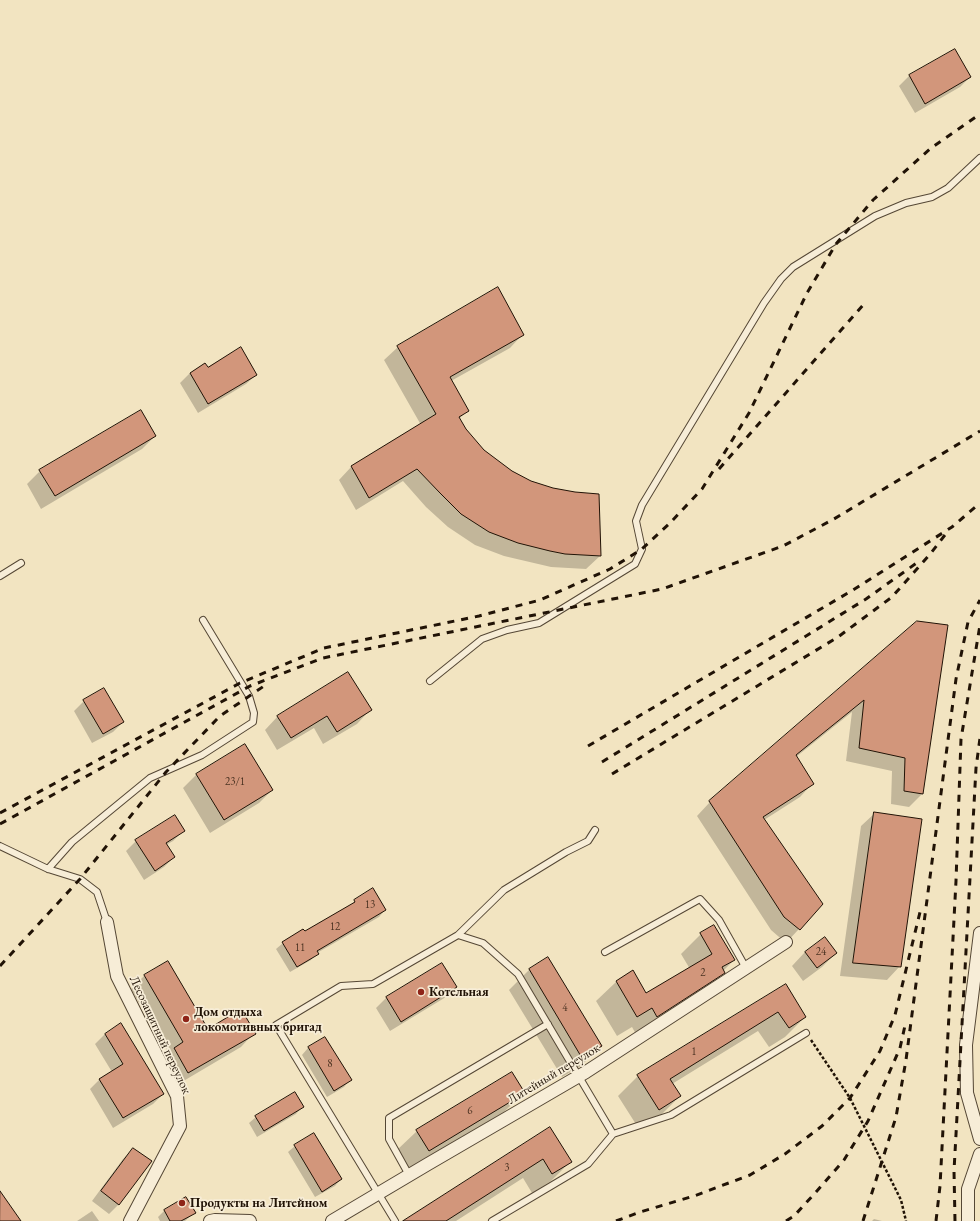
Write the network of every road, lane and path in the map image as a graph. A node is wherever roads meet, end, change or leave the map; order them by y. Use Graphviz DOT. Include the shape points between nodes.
graph roads {
  1 [pos="980,158"];
  2 [pos="21,562"];
  3 [pos="0,576"];
  4 [pos="203,620"];
  5 [pos="430,681"];
  6 [pos="595,830"];
  7 [pos="0,846"];
  8 [pos="48,869"];
  9 [pos="107,922"];
  10 [pos="980,933"];
  11 [pos="458,935"];
  12 [pos="786,942"];
  13 [pos="605,952"];
  14 [pos="746,968"];
  15 [pos="548,1024"];
  16 [pos="806,1033"];
  17 [pos="578,1077"];
  18 [pos="613,1134"];
  19 [pos="980,1139"];
  20 [pos="980,1154"];
  21 [pos="409,1175"];
  22 [pos="379,1193"];
  23 [pos="130,1221"];
  24 [pos="210,1221"];
  25 [pos="250,1221"];
  26 [pos="332,1221"];
  27 [pos="395,1221"];
  28 [pos="492,1221"];
  29 [pos="906,1221"];
  30 [pos="968,1221"];
  1 -- 5 [label="lane" via="948,188 932,198 906,203 875,216 793,267 781,279 642,505 636,521 642,548 635,564 539,623 482,639"];
  2 -- 3 [label="lane"];
  4 -- 8 [label="lane" via="249,696 254,713 253,722 202,755 150,778 72,842"];
  6 -- 11 [label="lane" via="588,841 504,890"];
  7 -- 8 [label="lane"];
  8 -- 9 [label="lane" via="80,879 97,892"];
  9 -- 23 [label="street, Лесозащитный переулок" via="117,976 177,1096 180,1126"];
  10 -- 19 [label="street" via="966,1045 967,1093"];
  11 -- 15 [label="lane" via="483,942 518,974"];
  11 -- 22 [label="lane" via="373,984 342,986 276,1025"];
  12 -- 14 [label="street, Литейный переулок"];
  13 -- 14 [label="lane" via="700,899 719,920"];
  14 -- 17 [label="street, Литейный переулок"];
  15 -- 17 [label="lane"];
  15 -- 21 [label="lane" via="389,1118 389,1140"];
  16 -- 18 [label="lane" via="671,1115"];
  16 -- 29 [label="path" via="850,1098 901,1200"];
  17 -- 18 [label="lane"];
  17 -- 21 [label="street, Литейный переулок"];
  18 -- 28 [label="lane" via="588,1164"];
  20 -- 30 [label="street" via="968,1189"];
  21 -- 22 [label="street, Литейный переулок"];
  22 -- 26 [label="street, Литейный переулок"];
  22 -- 27 [label="lane"];
  24 -- 25 [label="street"];
}
